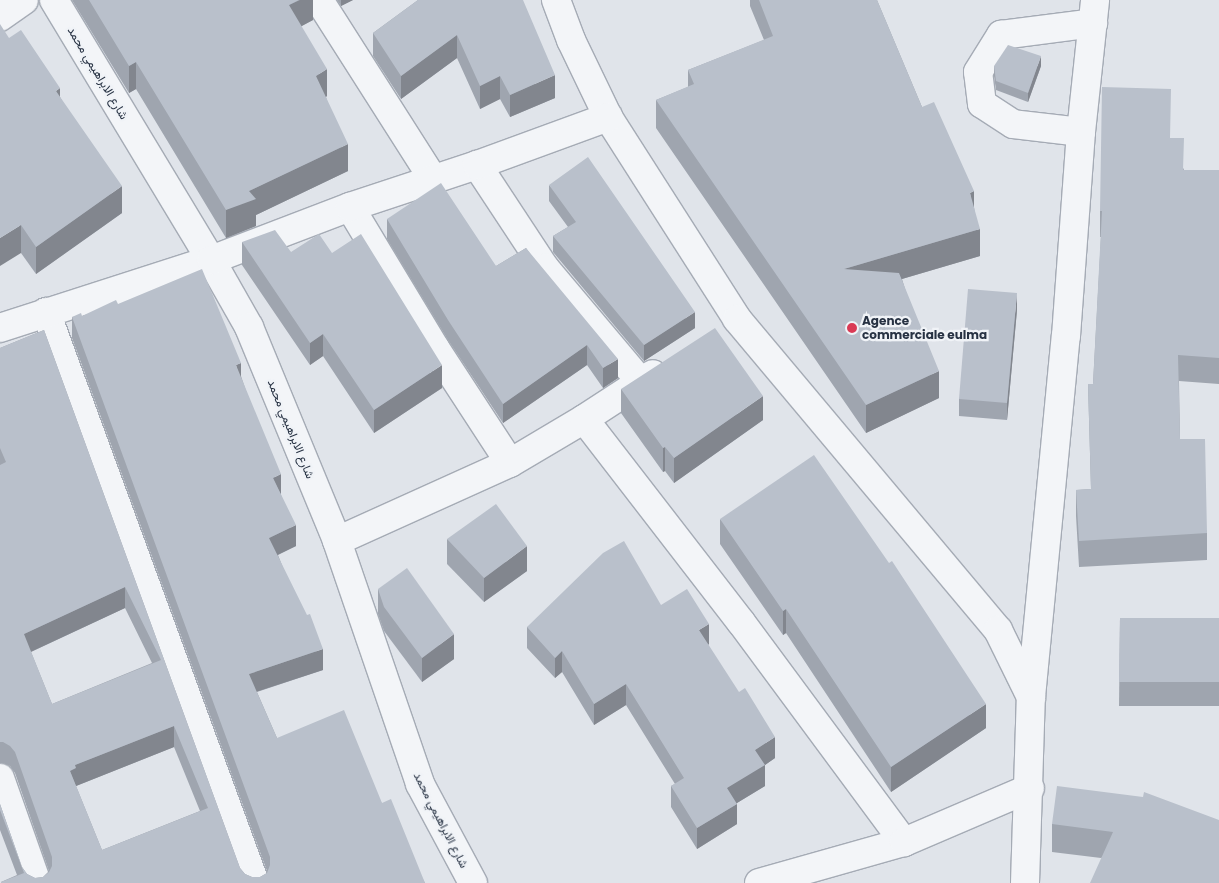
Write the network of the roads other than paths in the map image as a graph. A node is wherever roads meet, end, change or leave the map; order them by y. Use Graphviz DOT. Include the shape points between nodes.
graph roads {
  1 [pos="24,0"];
  2 [pos="54,0"];
  3 [pos="319,0"];
  4 [pos="556,0"];
  5 [pos="1094,12"];
  6 [pos="0,17"];
  7 [pos="608,116"];
  8 [pos="1081,132"];
  9 [pos="477,165"];
  10 [pos="433,179"];
  11 [pos="350,207"];
  12 [pos="211,260"];
  13 [pos="46,312"];
  14 [pos="737,319"];
  15 [pos="0,328"];
  16 [pos="713,335"];
  17 [pos="673,361"];
  18 [pos="640,382"];
  19 [pos="584,419"];
  20 [pos="510,462"];
  21 [pos="337,541"];
  22 [pos="1032,697"];
  23 [pos="0,778"];
  24 [pos="1030,788"];
  25 [pos="904,842"];
  26 [pos="37,883"];
  27 [pos="255,883"];
  28 [pos="473,883"];
  29 [pos="760,883"];
  30 [pos="1025,883"];
  1 -- 6 [label="street"];
  2 -- 12 [label="street, شارع الابراهيمي محمد"];
  3 -- 10 [label="street"];
  4 -- 7 [label="street" via="571,40"];
  5 -- 8 [label="street"];
  5 -- 8 [label="street" via="1001,35 978,72 982,104 1013,124"];
  7 -- 9 [label="street"];
  7 -- 14 [label="street"];
  8 -- 22 [label="street" via="1066,336"];
  9 -- 10 [label="street"];
  9 -- 18 [label="street" via="545,268"];
  10 -- 11 [label="street"];
  11 -- 12 [label="street"];
  11 -- 20 [label="street" via="435,348"];
  12 -- 13 [label="street"];
  12 -- 21 [label="street, شارع الابراهيمي محمد" via="248,327"];
  13 -- 15 [label="street"];
  13 -- 27 [label="street"];
  14 -- 16 [label="street"];
  14 -- 22 [label="street" via="998,630"];
  17 -- 18 [label="street"];
  18 -- 19 [label="street"];
  19 -- 20 [label="street"];
  19 -- 25 [label="street"];
  20 -- 21 [label="street"];
  21 -- 28 [label="street, شارع الابراهيمي محمد" via="420,784"];
  22 -- 24 [label="street"];
  23 -- 26 [label="street"];
  24 -- 25 [label="street"];
  24 -- 30 [label="street"];
  25 -- 29 [label="street"];
}
